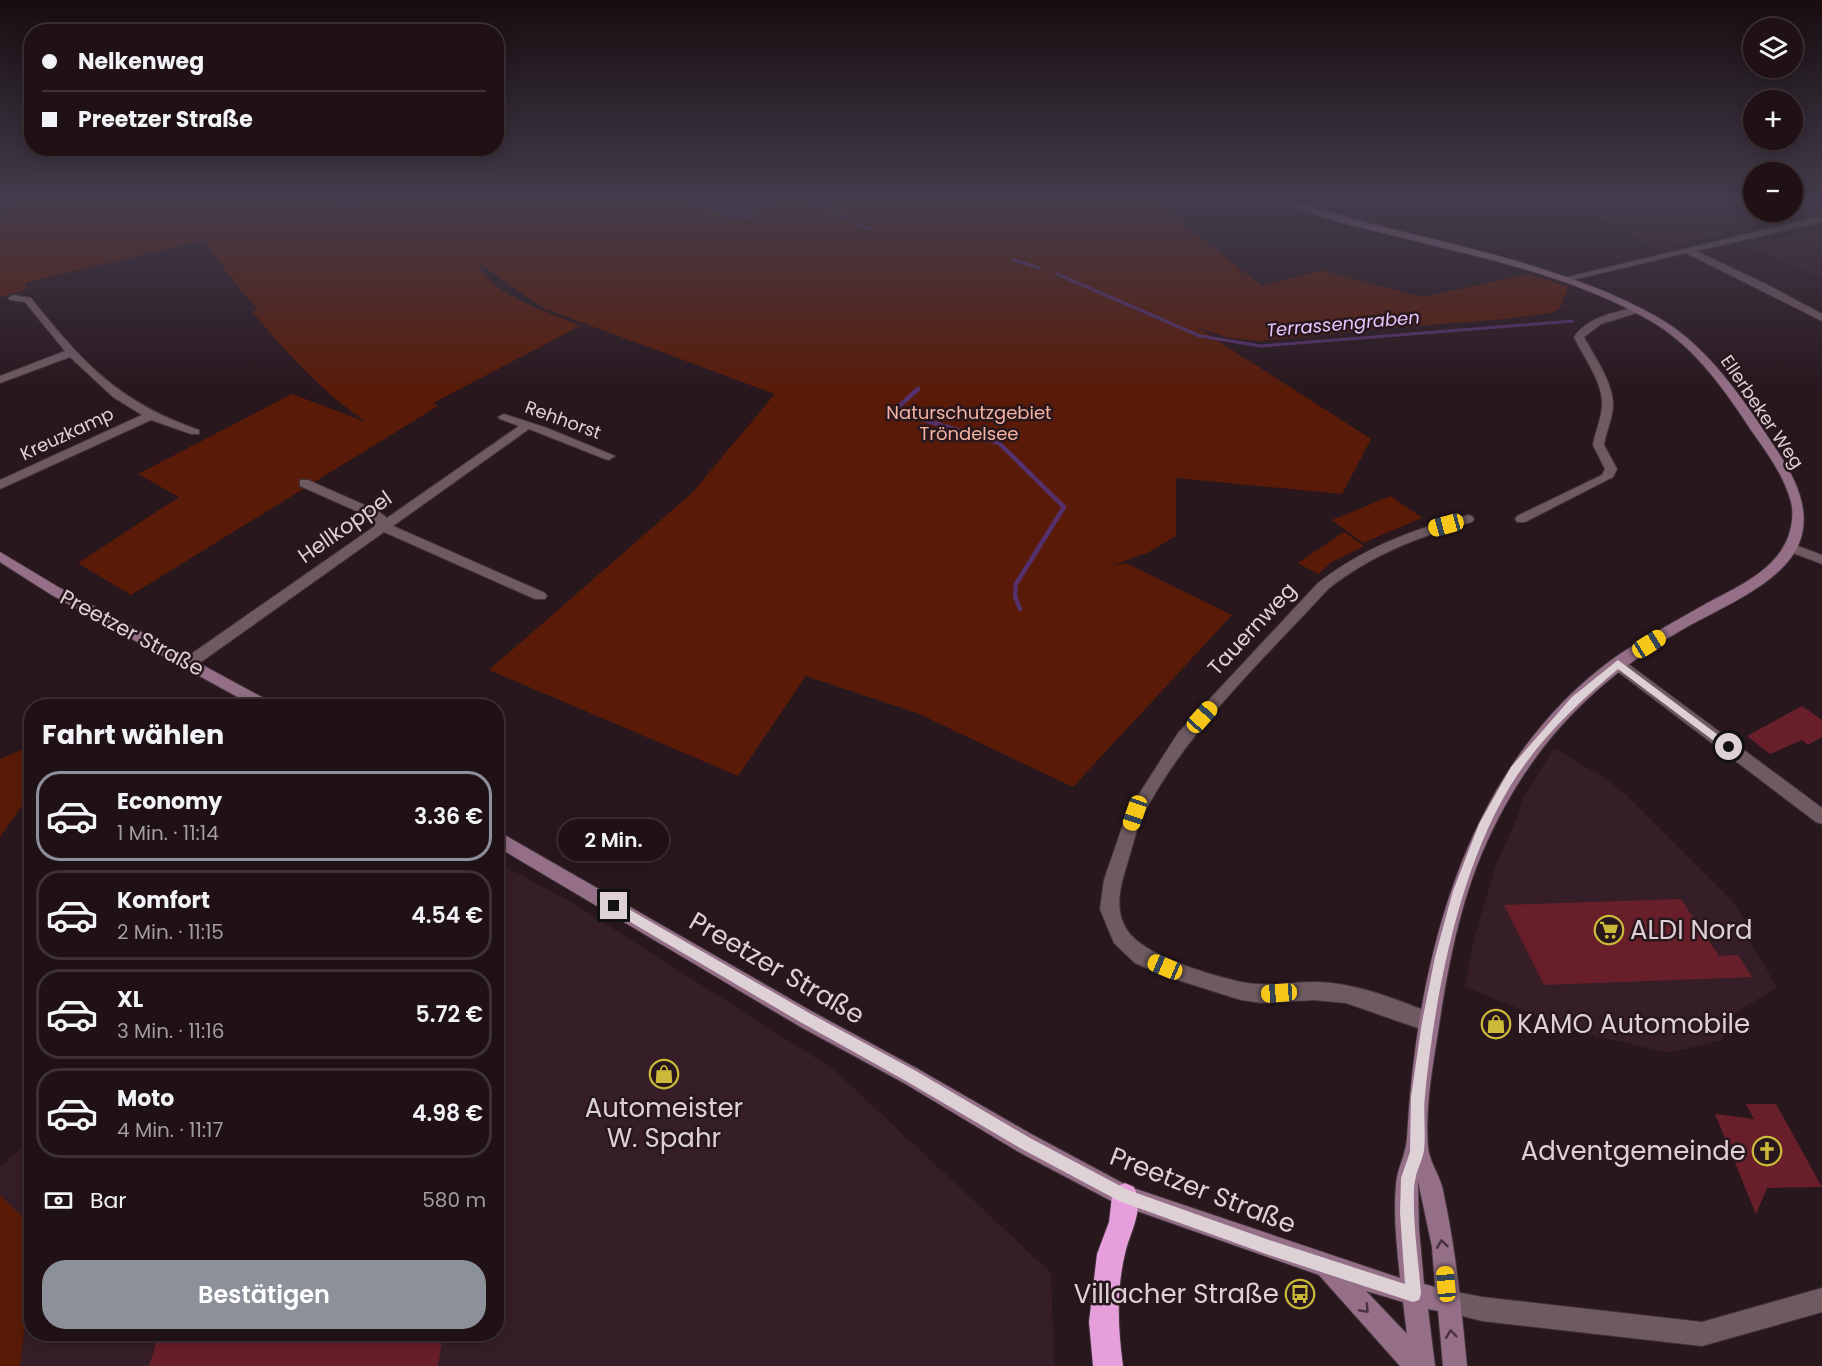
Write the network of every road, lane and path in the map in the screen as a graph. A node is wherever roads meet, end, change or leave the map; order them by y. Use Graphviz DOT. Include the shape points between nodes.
graph roads {
  1 [pos="1510,263"];
  2 [pos="1632,263"];
  3 [pos="1713,263"];
  4 [pos="1564,279"];
  5 [pos="13,298"];
  6 [pos="1637,310"];
  7 [pos="1822,318"];
  8 [pos="72,352"];
  9 [pos="0,380"];
  10 [pos="150,416"];
  11 [pos="504,417"];
  12 [pos="526,426"];
  13 [pos="195,432"];
  14 [pos="609,456"];
  15 [pos="304,483"];
  16 [pos="0,485"];
  17 [pos="1468,519"];
  18 [pos="1521,519"];
  19 [pos="381,527"];
  20 [pos="1790,547"];
  21 [pos="0,556"];
  22 [pos="1822,560"];
  23 [pos="540,596"];
  24 [pos="189,663"];
  25 [pos="1618,664"];
  26 [pos="253,699"];
  27 [pos="1822,817"];
  28 [pos="504,842"];
  29 [pos="1429,1022"];
  30 [pos="1417,1152"];
  31 [pos="1125,1196"];
  32 [pos="1326,1266"];
  33 [pos="1413,1294"];
  34 [pos="1822,1300"];
  35 [pos="1447,1302"];
  36 [pos="1108,1366"];
  37 [pos="1414,1366"];
  38 [pos="1423,1366"];
  39 [pos="1455,1366"];
  1 -- 4 [label="street, Ellerbeker Weg"];
  2 -- 4 [label="street"];
  3 -- 7 [label="street"];
  4 -- 6 [label="street, Ellerbeker Weg"];
  5 -- 8 [label="street" via="28,300"];
  6 -- 18 [label="street" via="1594,322 1579,337 1606,398 1607,414 1599,448 1611,469 1607,477"];
  6 -- 20 [label="street, Ellerbeker Weg" via="1680,336 1716,372 1773,452 1798,507 1800,522"];
  8 -- 9 [label="street"];
  8 -- 10 [label="street" via="114,392"];
  10 -- 13 [label="street"];
  10 -- 16 [label="street, Kreuzkamp"];
  11 -- 12 [label="street, Rehhorst"];
  12 -- 14 [label="street, Rehhorst"];
  12 -- 19 [label="street, Hellkoppel"];
  15 -- 19 [label="street" via="374,514 381,519"];
  17 -- 29 [label="street, Tauernweg" via="1378,550 1341,572 1251,663 1184,737 1135,813 1113,880 1109,909 1121,937 1142,957 1165,967 1241,992 1346,994"];
  19 -- 23 [label="street"];
  19 -- 24 [label="street, Hellkoppel"];
  20 -- 22 [label="street"];
  20 -- 25 [label="street" via="1780,561 1750,584"];
  21 -- 24 [label="street, Preetzer Straße" via="55,591"];
  24 -- 26 [label="street, Preetzer Straße"];
  25 -- 27 [label="street"];
  25 -- 29 [label="street" via="1575,699 1533,746 1489,814 1459,891"];
  28 -- 31 [label="street, Preetzer Straße" via="806,1019"];
  29 -- 30 [label="street" via="1418,1097"];
  30 -- 33 [label="street" via="1408,1178 1407,1213"];
  35 -- 30 [label="street, one-way" via="1443,1247 1431,1185"];
  31 -- 32 [label="street, Preetzer Straße"];
  31 -- 36 [label="highway" via="1123,1222 1111,1254 1103,1322"];
  32 -- 33 [label="street, Preetzer Straße"];
  32 -- 37 [label="street, one-way" via="1398,1343"];
  33 -- 35 [label="street, Preetzer Straße"];
  33 -- 38 [label="street"];
  34 -- 35 [label="street, Preetzer Straße" via="1702,1334"];
  39 -- 35 [label="street, one-way"];
}
